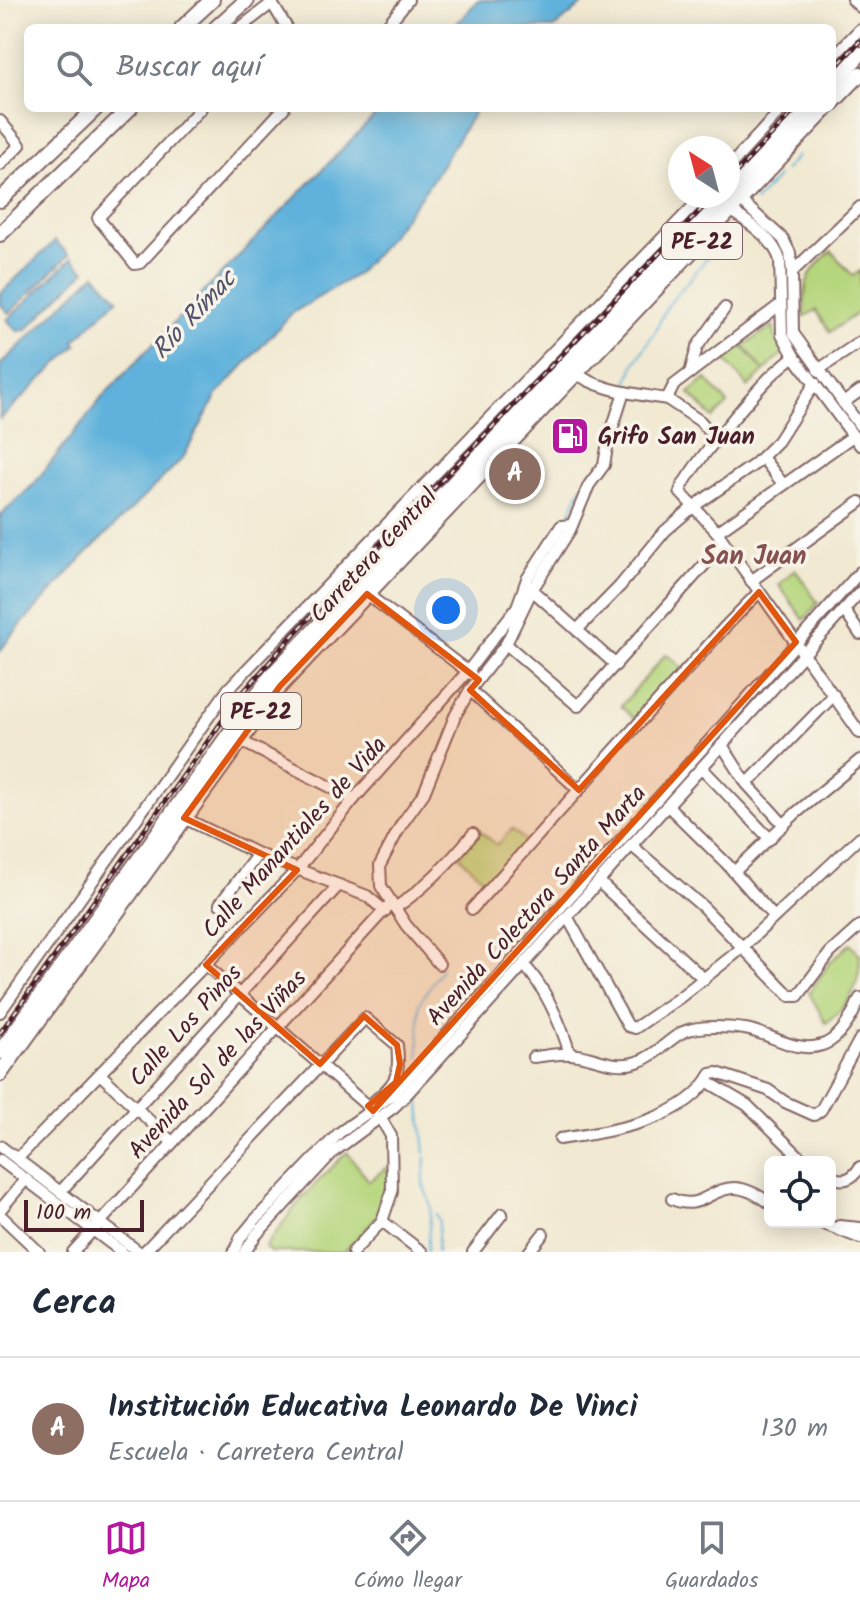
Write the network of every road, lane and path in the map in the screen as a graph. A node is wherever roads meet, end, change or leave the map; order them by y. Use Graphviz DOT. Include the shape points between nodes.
graph roads {
  1 [pos="212,0"];
  2 [pos="247,0"];
  3 [pos="408,0"];
  4 [pos="853,0"];
  5 [pos="271,1"];
  6 [pos="860,7"];
  7 [pos="186,24"];
  8 [pos="220,24"];
  9 [pos="245,24"];
  10 [pos="285,24"];
  11 [pos="388,24"];
  12 [pos="860,29"];
  13 [pos="836,54"];
  14 [pos="860,54"];
  15 [pos="860,74"];
  16 [pos="840,82"];
  17 [pos="92,112"];
  18 [pos="126,112"];
  19 [pos="197,112"];
  20 [pos="269,112"];
  21 [pos="280,112"];
  22 [pos="779,112"];
  23 [pos="806,112"];
  24 [pos="823,112"];
  25 [pos="275,117"];
  26 [pos="0,121"];
  27 [pos="740,155"];
  28 [pos="0,165"];
  29 [pos="740,189"];
  30 [pos="740,191"];
  31 [pos="0,200"];
  32 [pos="740,207"];
  33 [pos="860,207"];
  34 [pos="691,208"];
  35 [pos="723,208"];
  36 [pos="739,208"];
  37 [pos="0,234"];
  38 [pos="792,272"];
  39 [pos="781,304"];
  40 [pos="725,308"];
  41 [pos="860,342"];
  42 [pos="794,356"];
  43 [pos="571,369"];
  44 [pos="818,370"];
  45 [pos="690,373"];
  46 [pos="815,383"];
  47 [pos="860,391"];
  48 [pos="624,392"];
  49 [pos="667,399"];
  50 [pos="843,403"];
  51 [pos="491,416"];
  52 [pos="504,429"];
  53 [pos="858,436"];
  54 [pos="717,440"];
  55 [pos="762,457"];
  56 [pos="428,483"];
  57 [pos="783,484"];
  58 [pos="442,495"];
  59 [pos="860,502"];
  60 [pos="693,507"];
  61 [pos="572,525"];
  62 [pos="717,532"];
  63 [pos="724,543"];
  64 [pos="860,572"];
  65 [pos="751,581"];
  66 [pos="532,590"];
  67 [pos="759,592"];
  68 [pos="860,592"];
  69 [pos="367,594"];
  70 [pos="844,610"];
  71 [pos="577,630"];
  72 [pos="860,634"];
  73 [pos="796,642"];
  74 [pos="506,644"];
  75 [pos="805,653"];
  76 [pos="616,665"];
  77 [pos="468,671"];
  78 [pos="479,680"];
  79 [pos="470,690"];
  80 [pos="834,695"];
  81 [pos="860,733"];
  82 [pos="239,740"];
  83 [pos="722,745"];
  84 [pos="860,760"];
  85 [pos="702,768"];
  86 [pos="747,784"];
  87 [pos="579,790"];
  88 [pos="354,799"];
  89 [pos="667,805"];
  90 [pos="184,818"];
  91 [pos="784,825"];
  92 [pos="473,834"];
  93 [pos="860,837"];
  94 [pos="770,839"];
  95 [pos="631,845"];
  96 [pos="258,854"];
  97 [pos="297,870"];
  98 [pos="734,872"];
  99 [pos="599,882"];
  100 [pos="339,885"];
  101 [pos="220,904"];
  102 [pos="390,907"];
  103 [pos="472,909"];
  104 [pos="774,917"];
  105 [pos="568,918"];
  106 [pos="860,926"];
  107 [pos="742,947"];
  108 [pos="439,964"];
  109 [pos="206,965"];
  110 [pos="524,965"];
  111 [pos="704,979"];
  112 [pos="240,994"];
  113 [pos="860,998"];
  114 [pos="0,1012"];
  115 [pos="279,1028"];
  116 [pos="860,1039"];
  117 [pos="0,1052"];
  118 [pos="570,1054"];
  119 [pos="533,1057"];
  120 [pos="320,1064"];
  121 [pos="0,1074"];
  122 [pos="100,1074"];
  123 [pos="708,1082"];
  124 [pos="137,1107"];
  125 [pos="374,1111"];
  126 [pos="560,1139"];
  127 [pos="172,1142"];
  128 [pos="0,1146"];
  129 [pos="799,1156"];
  130 [pos="17,1159"];
  131 [pos="0,1160"];
  132 [pos="860,1167"];
  133 [pos="26,1179"];
  134 [pos="836,1179"];
  135 [pos="61,1191"];
  136 [pos="672,1199"];
  137 [pos="764,1199"];
  138 [pos="0,1212"];
  139 [pos="502,1214"];
  140 [pos="382,1221"];
  141 [pos="836,1225"];
  142 [pos="97,1226"];
  143 [pos="835,1228"];
  144 [pos="860,1228"];
  145 [pos="543,1234"];
  146 [pos="860,1238"];
  147 [pos="249,1250"];
  148 [pos="39,1252"];
  149 [pos="73,1252"];
  150 [pos="122,1252"];
  151 [pos="142,1252"];
  152 [pos="234,1252"];
  153 [pos="353,1252"];
  154 [pos="422,1252"];
  155 [pos="473,1252"];
  156 [pos="529,1252"];
  1 -- 7 [label="highway"];
  2 -- 8 [label="highway"];
  3 -- 11 [label="street"];
  4 -- 6 [label="street"];
  5 -- 9 [label="street"];
  5 -- 10 [label="street"];
  12 -- 13 [label="street"];
  14 -- 16 [label="highway"];
  15 -- 16 [label="highway"];
  17 -- 31 [label="highway"];
  18 -- 37 [label="highway"];
  19 -- 25 [label="street" via="98,218 135,264"];
  20 -- 25 [label="street"];
  21 -- 25 [label="street"];
  22 -- 27 [label="street"];
  23 -- 29 [label="highway, Carretera Central / PE-22"];
  24 -- 30 [label="highway, Carretera Central / PE-22"];
  26 -- 28 [label="street" via="20,145"];
  32 -- 38 [label="street" via="783,239"];
  33 -- 38 [label="street"];
  34 -- 51 [label="street"];
  35 -- 43 [label="highway, Carretera Central / PE-22"];
  36 -- 39 [label="street" via="777,250"];
  38 -- 44 [label="street" via="793,333"];
  39 -- 42 [label="street" via="782,334"];
  39 -- 45 [label="street"];
  40 -- 45 [label="street" via="697,347"];
  41 -- 44 [label="street"];
  42 -- 46 [label="street"];
  42 -- 54 [label="street"];
  43 -- 48 [label="street"];
  43 -- 52 [label="highway, Carretera Central / PE-22"];
  43 -- 69 [label="highway, Carretera Central / PE-22"];
  44 -- 50 [label="street"];
  45 -- 49 [label="street" via="674,385"];
  46 -- 53 [label="street"];
  46 -- 55 [label="street"];
  47 -- 50 [label="street"];
  48 -- 49 [label="street"];
  48 -- 61 [label="street" via="604,465"];
  49 -- 54 [label="street"];
  50 -- 53 [label="street"];
  51 -- 52 [label="street"];
  51 -- 56 [label="street"];
  52 -- 58 [label="highway, Carretera Central / PE-22"];
  53 -- 57 [label="street"];
  54 -- 60 [label="street" via="681,484 680,492"];
  55 -- 57 [label="street"];
  55 -- 60 [label="street"];
  56 -- 58 [label="street"];
  56 -- 114 [label="street" via="229,688"];
  57 -- 62 [label="street"];
  58 -- 117 [label="highway, Carretera Central / PE-22" via="271,676"];
  59 -- 65 [label="street"];
  60 -- 62 [label="street"];
  60 -- 71 [label="street"];
  61 -- 66 [label="street"];
  61 -- 77 [label="street, Calle Manantiales de Vida" via="561,526 527,579 517,607"];
  62 -- 63 [label="street"];
  63 -- 65 [label="street"];
  63 -- 76 [label="street"];
  64 -- 73 [label="street, Avenida Colectora Santa Marta"];
  65 -- 67 [label="street"];
  66 -- 71 [label="street"];
  66 -- 74 [label="street"];
  67 -- 73 [label="street"];
  67 -- 87 [label="street"];
  68 -- 70 [label="street, Avenida Colectora Santa Marta"];
  69 -- 77 [label="street"];
  69 -- 82 [label="highway, Carretera Central / PE-22" via="280,686"];
  70 -- 72 [label="street"];
  70 -- 75 [label="street, Avenida Colectora Santa Marta"];
  71 -- 76 [label="street"];
  73 -- 75 [label="street"];
  73 -- 125 [label="street, Avenida Colectora Santa Marta"];
  74 -- 76 [label="street" via="578,706"];
  74 -- 78 [label="street"];
  75 -- 80 [label="street"];
  75 -- 83 [label="street, Avenida Colectora Santa Marta"];
  77 -- 78 [label="street"];
  77 -- 88 [label="street, Calle Manantiales de Vida"];
  78 -- 79 [label="street"];
  79 -- 87 [label="street"];
  79 -- 102 [label="street" via="424,793 380,865"];
  80 -- 81 [label="street"];
  80 -- 86 [label="street"];
  82 -- 88 [label="street"];
  82 -- 90 [label="highway, Carretera Central / PE-22"];
  83 -- 85 [label="street, Avenida Colectora Santa Marta"];
  83 -- 86 [label="street"];
  84 -- 91 [label="street"];
  85 -- 89 [label="street, Avenida Colectora Santa Marta"];
  85 -- 94 [label="street"];
  86 -- 91 [label="street"];
  87 -- 103 [label="street"];
  88 -- 97 [label="street, Calle Manantiales de Vida"];
  89 -- 95 [label="street, Avenida Colectora Santa Marta"];
  89 -- 98 [label="street"];
  90 -- 96 [label="street"];
  90 -- 121 [label="highway, Carretera Central / PE-22"];
  91 -- 94 [label="street"];
  92 -- 102 [label="street, Avenida Sol de las Viñas" via="434,877"];
  93 -- 104 [label="street"];
  94 -- 98 [label="street"];
  95 -- 99 [label="street, Avenida Colectora Santa Marta"];
  95 -- 107 [label="street"];
  96 -- 97 [label="street"];
  96 -- 101 [label="street"];
  97 -- 100 [label="street"];
  97 -- 109 [label="street, Calle Manantiales de Vida"];
  98 -- 104 [label="street"];
  99 -- 105 [label="street, Avenida Colectora Santa Marta"];
  99 -- 111 [label="street"];
  100 -- 102 [label="street"];
  100 -- 112 [label="street, Calle Los Pinos"];
  102 -- 108 [label="street"];
  102 -- 115 [label="street, Avenida Sol de las Viñas"];
  104 -- 107 [label="street"];
  105 -- 110 [label="street, Avenida Colectora Santa Marta"];
  105 -- 111 [label="street" via="628,1026 641,1026"];
  106 -- 107 [label="street" via="794,997"];
  107 -- 111 [label="street"];
  109 -- 112 [label="street"];
  109 -- 122 [label="street, Calle Manantiales de Vida"];
  110 -- 118 [label="street"];
  110 -- 125 [label="street, Avenida Colectora Santa Marta" via="406,1095"];
  112 -- 115 [label="street"];
  112 -- 124 [label="street, Calle Los Pinos"];
  113 -- 118 [label="street" via="838,1035 823,1045 794,1045 747,1029 722,1028 682,1033 637,1062 619,1065"];
  115 -- 120 [label="street"];
  115 -- 127 [label="street, Avenida Sol de las Viñas"];
  116 -- 123 [label="street" via="814,1115 768,1090 717,1073"];
  118 -- 119 [label="street"];
  120 -- 125 [label="street"];
  120 -- 125 [label="street" via="367,1018 397,1045 400,1064 396,1082"];
  120 -- 151 [label="street"];
  122 -- 124 [label="street"];
  122 -- 130 [label="street, Calle Manantiales de Vida"];
  123 -- 126 [label="street" via="643,1123"];
  123 -- 129 [label="street" via="747,1105"];
  124 -- 127 [label="street"];
  124 -- 135 [label="street, Calle Los Pinos"];
  125 -- 140 [label="street" via="391,1136 392,1192"];
  125 -- 147 [label="street, Avenida Colectora Santa Marta"];
  125 -- 152 [label="street, Avenida Colectora Santa Marta" via="319,1153 255,1220"];
  127 -- 142 [label="street, Avenida Sol de las Viñas"];
  128 -- 130 [label="street"];
  130 -- 135 [label="street"];
  131 -- 133 [label="street"];
  132 -- 134 [label="street" via="850,1178"];
  133 -- 138 [label="street"];
  133 -- 142 [label="street"];
  135 -- 142 [label="street"];
  136 -- 137 [label="street" via="695,1203 735,1188"];
  138 -- 148 [label="street"];
  139 -- 155 [label="street"];
  140 -- 153 [label="street"];
  140 -- 154 [label="street"];
  141 -- 144 [label="street"];
  142 -- 149 [label="street, Avenida Sol de las Viñas"];
  142 -- 150 [label="street"];
  142 -- 151 [label="street"];
  143 -- 146 [label="street"];
  145 -- 156 [label="street"];
}
